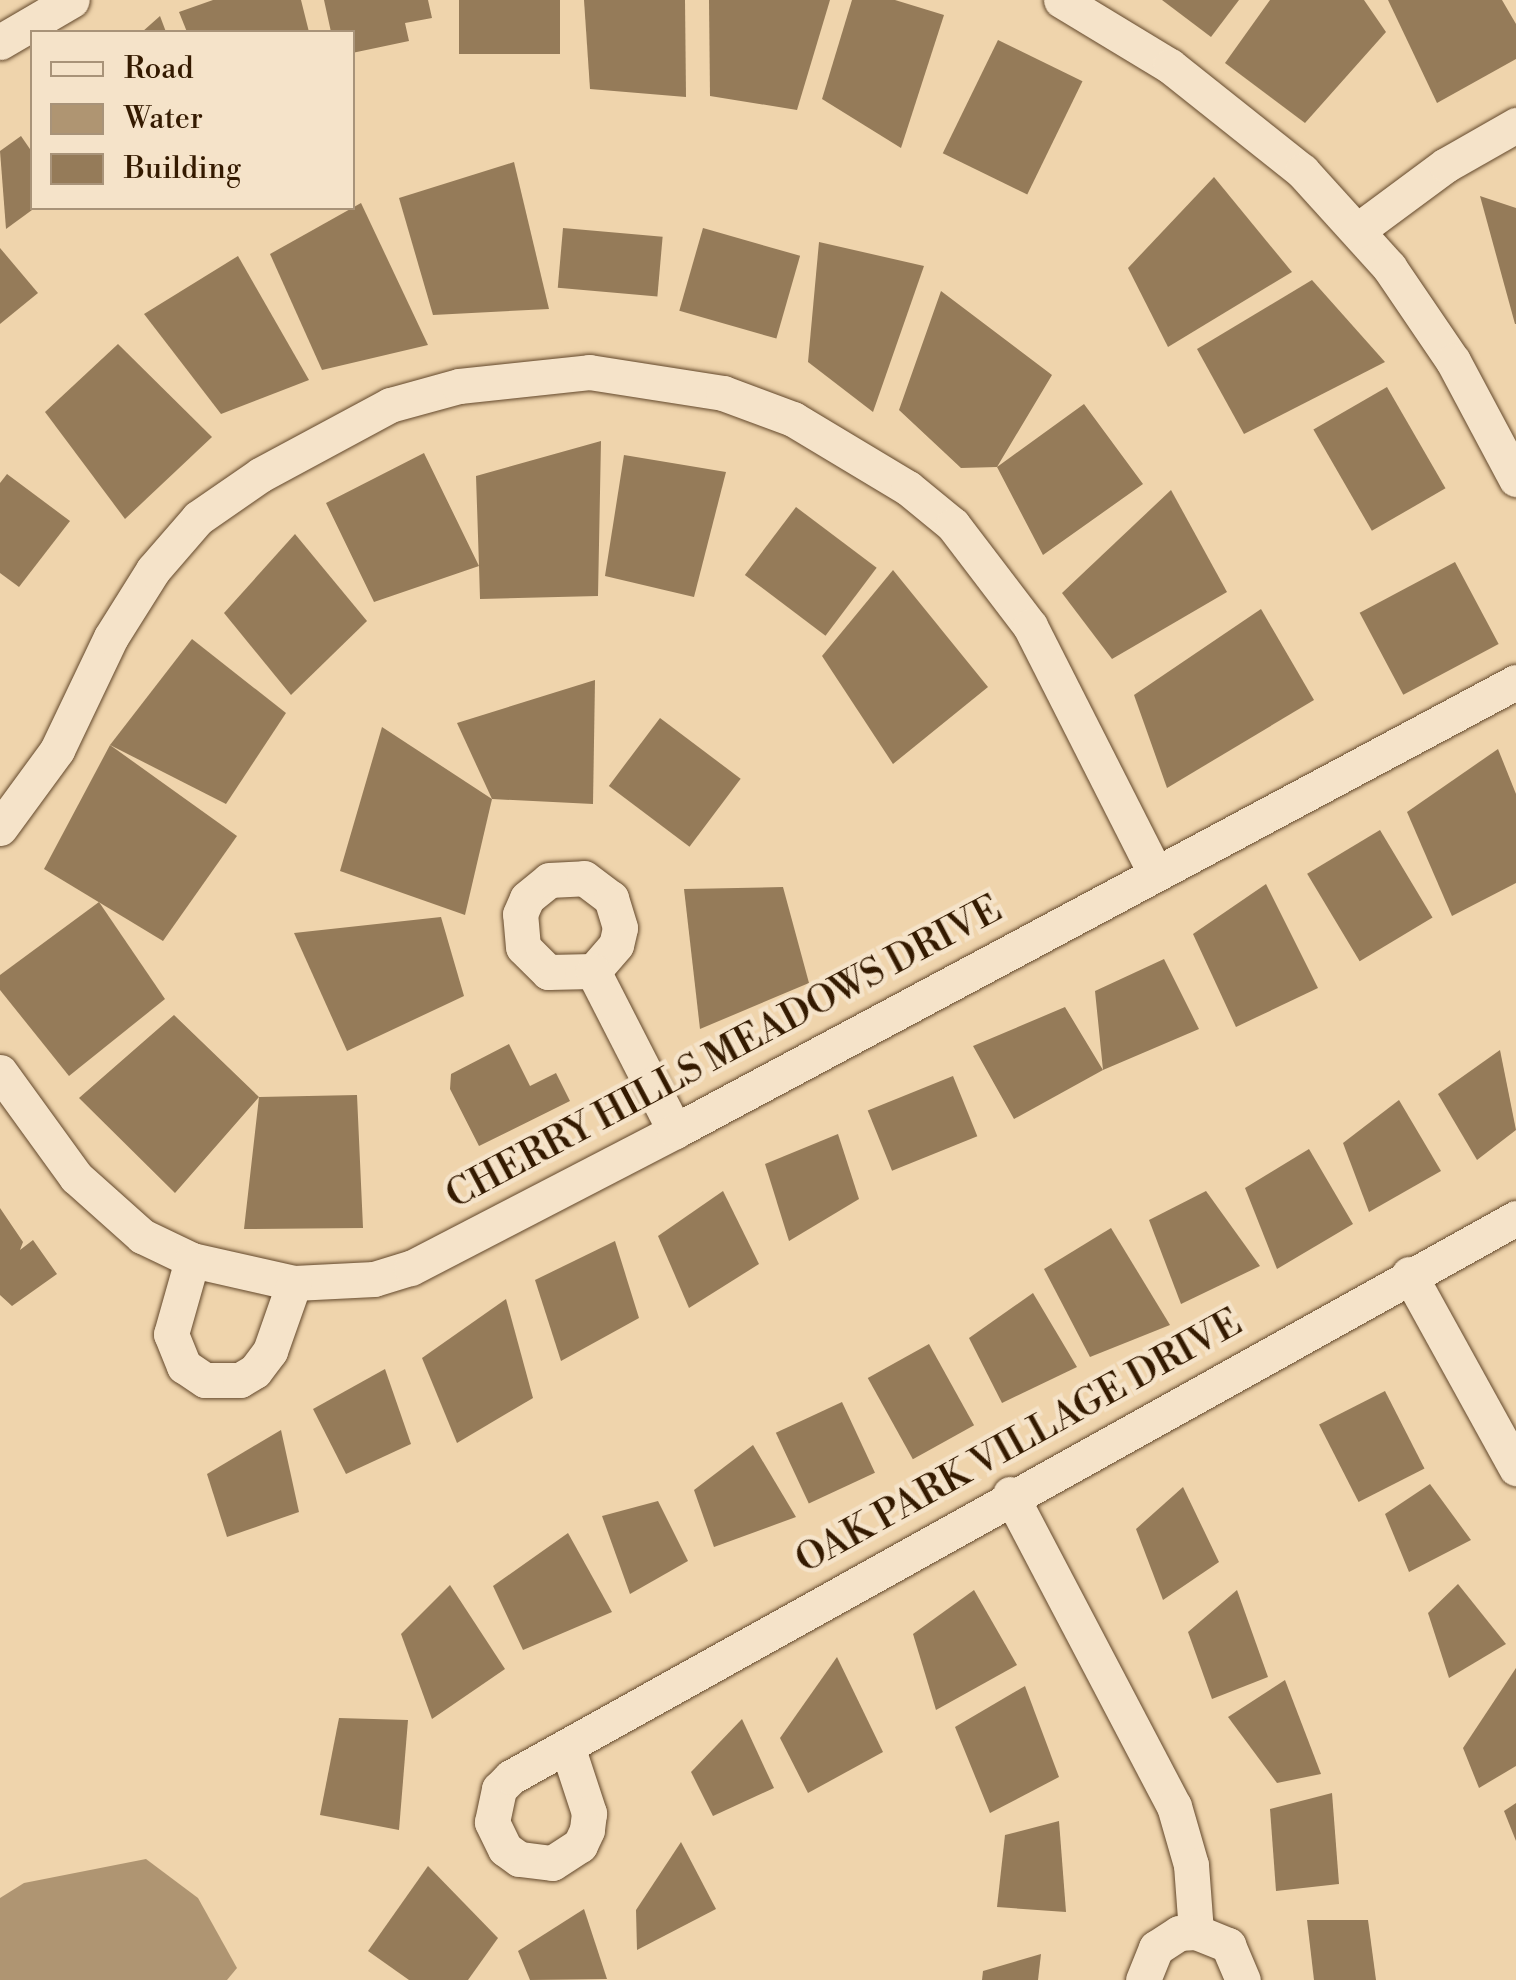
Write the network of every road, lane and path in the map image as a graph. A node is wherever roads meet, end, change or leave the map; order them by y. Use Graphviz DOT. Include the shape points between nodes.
graph roads {
  1 [pos="72,0"];
  2 [pos="1061,0"];
  3 [pos="0,42"];
  4 [pos="1516,125"];
  5 [pos="1358,230"];
  6 [pos="1516,479"];
  7 [pos="1516,682"];
  8 [pos="0,828"];
  9 [pos="1154,870"];
  10 [pos="593,971"];
  11 [pos="0,1072"];
  12 [pos="675,1131"];
  13 [pos="1516,1218"];
  14 [pos="192,1260"];
  15 [pos="1409,1274"];
  16 [pos="294,1282"];
  17 [pos="1516,1468"];
  18 [pos="1010,1494"];
  19 [pos="567,1746"];
  20 [pos="1196,1932"];
  21 [pos="1143,1980"];
  22 [pos="1242,1980"];
  1 -- 3 [label="street"];
  2 -- 5 [label="street" via="1241,118"];
  4 -- 5 [label="street" via="1446,165"];
  5 -- 6 [label="street" via="1454,361"];
  7 -- 9 [label="street, CHERRY HILLS MEADOWS DRIVE"];
  8 -- 9 [label="street" via="57,750 142,587 198,518 260,475 390,405 459,386 589,372 723,393 793,419 908,488 952,524 1030,626"];
  9 -- 12 [label="street, CHERRY HILLS MEADOWS DRIVE"];
  10 -- 12 [label="street"];
  11 -- 14 [label="street, CHERRY HILLS MEADOWS DRIVE" via="76,1177 142,1236"];
  12 -- 16 [label="street, CHERRY HILLS MEADOWS DRIVE" via="411,1268 374,1279"];
  13 -- 15 [label="street, OAK PARK VILLAGE DRIVE"];
  14 -- 16 [label="street, CHERRY HILLS MEADOWS DRIVE"];
  14 -- 16 [label="street" via="171,1334 184,1366 205,1380 240,1380 256,1371"];
  15 -- 17 [label="street"];
  15 -- 18 [label="street, OAK PARK VILLAGE DRIVE"];
  18 -- 19 [label="street, OAK PARK VILLAGE DRIVE"];
  18 -- 20 [label="street" via="1174,1806 1191,1864"];
  20 -- 21 [label="street" via="1156,1948"];
  20 -- 22 [label="street" via="1228,1945"];
}
